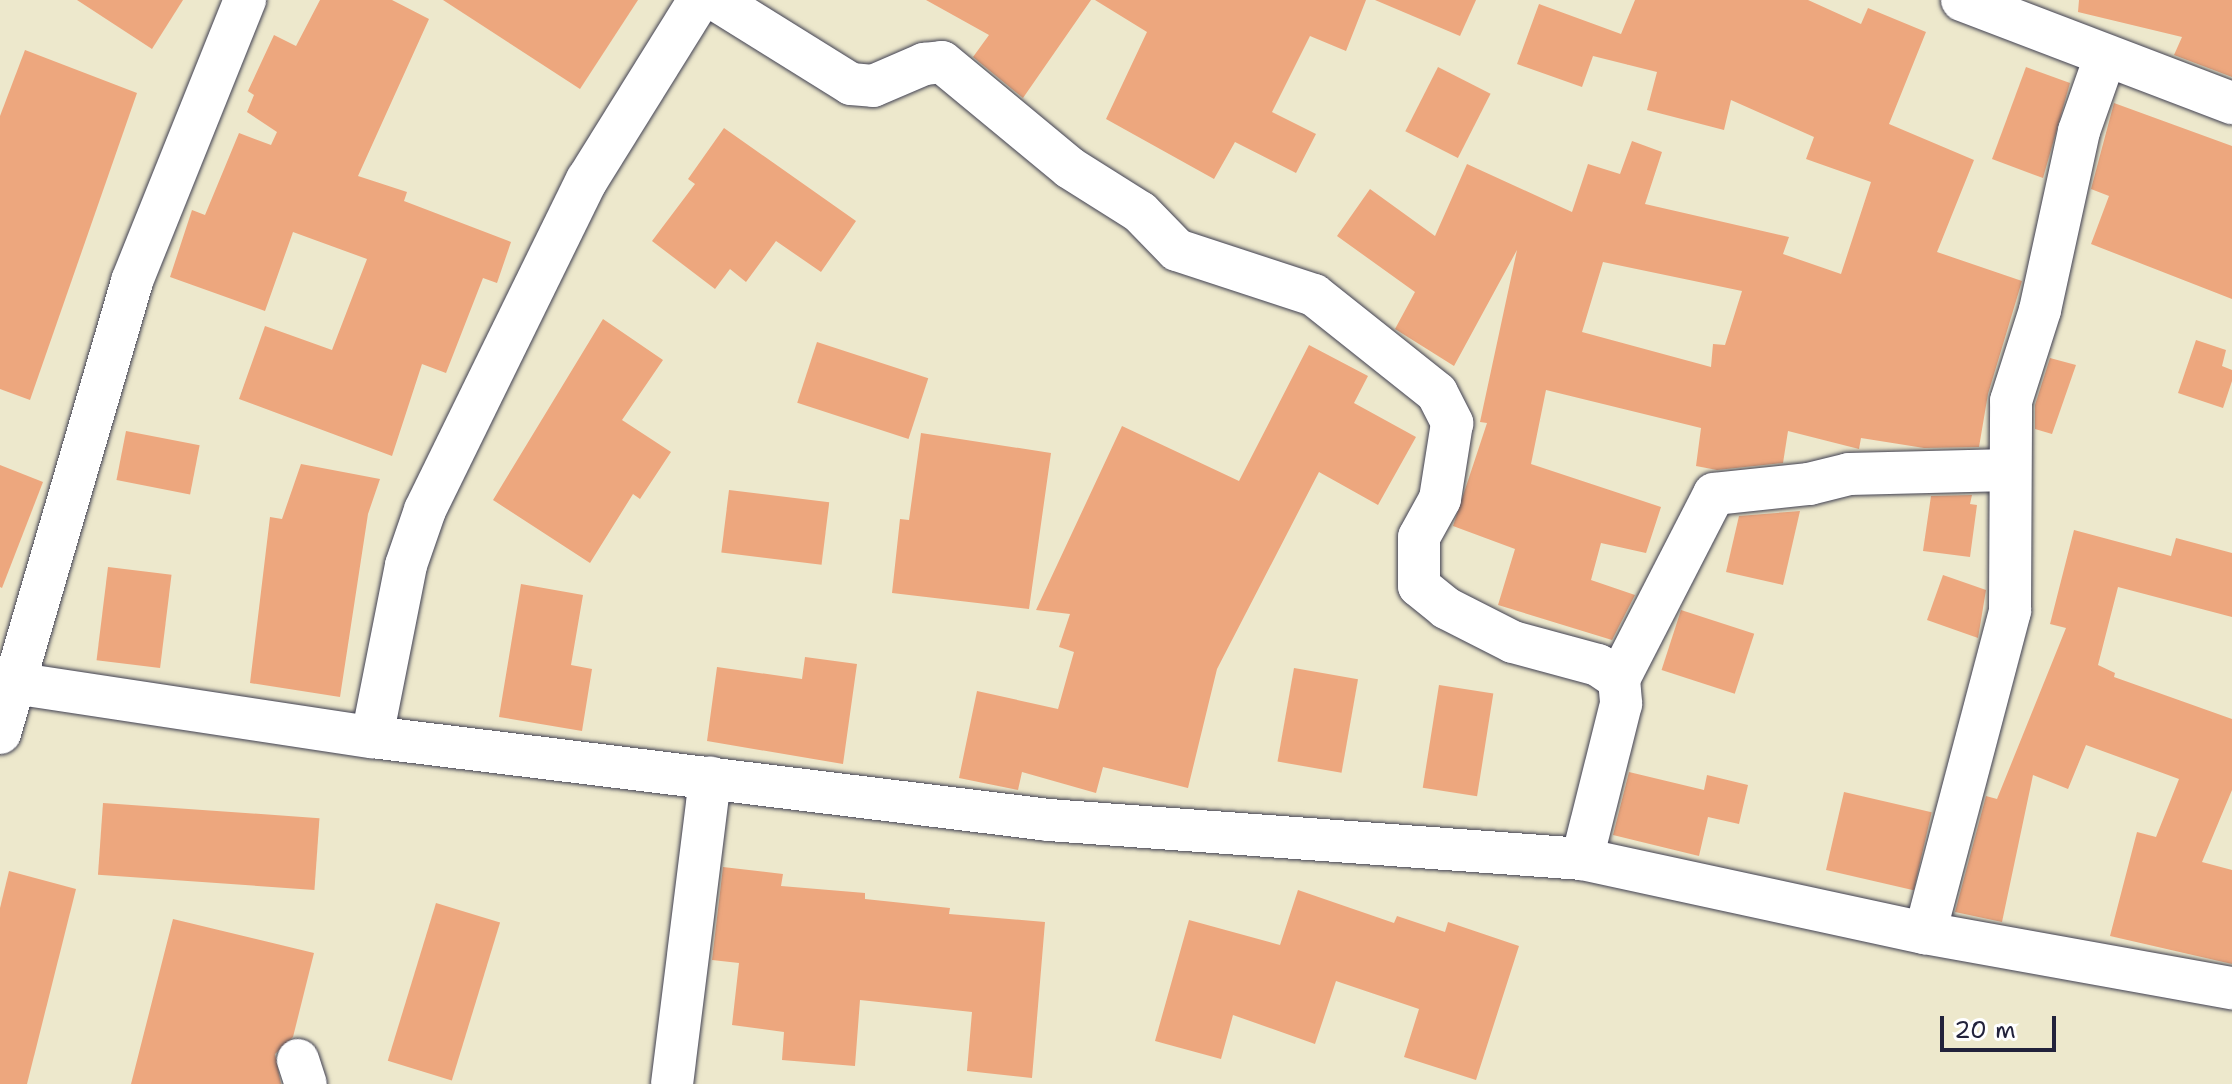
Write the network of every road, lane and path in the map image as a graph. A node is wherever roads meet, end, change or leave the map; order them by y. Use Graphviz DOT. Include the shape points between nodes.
graph roads {
  1 [pos="245,0"];
  2 [pos="699,0"];
  3 [pos="716,0"];
  4 [pos="1962,0"];
  5 [pos="2105,57"];
  6 [pos="2232,103"];
  7 [pos="2009,470"];
  8 [pos="1619,679"];
  9 [pos="13,683"];
  10 [pos="0,733"];
  11 [pos="372,737"];
  12 [pos="710,777"];
  13 [pos="1582,859"];
  14 [pos="1925,933"];
  15 [pos="2232,988"];
  16 [pos="672,1084"];
  1 -- 9 [label="street" via="132,281"];
  2 -- 11 [label="street" via="587,180 425,510 406,565"];
  3 -- 8 [label="street" via="851,84 873,86 924,64 942,62 1070,168 1140,212 1177,250 1314,295 1417,374 1437,393 1452,423 1440,499 1419,537 1419,586 1446,608 1513,642 1598,665"];
  4 -- 5 [label="street"];
  5 -- 6 [label="street"];
  5 -- 7 [label="street" via="2079,131 2040,310 2011,401"];
  7 -- 8 [label="street" via="1849,474 1809,484 1714,494"];
  7 -- 14 [label="street" via="2010,611"];
  8 -- 13 [label="street" via="1621,704"];
  9 -- 10 [label="street"];
  9 -- 11 [label="street"];
  11 -- 12 [label="street"];
  12 -- 13 [label="street" via="1049,820"];
  12 -- 16 [label="street"];
  13 -- 14 [label="street"];
  14 -- 15 [label="street"];
}
